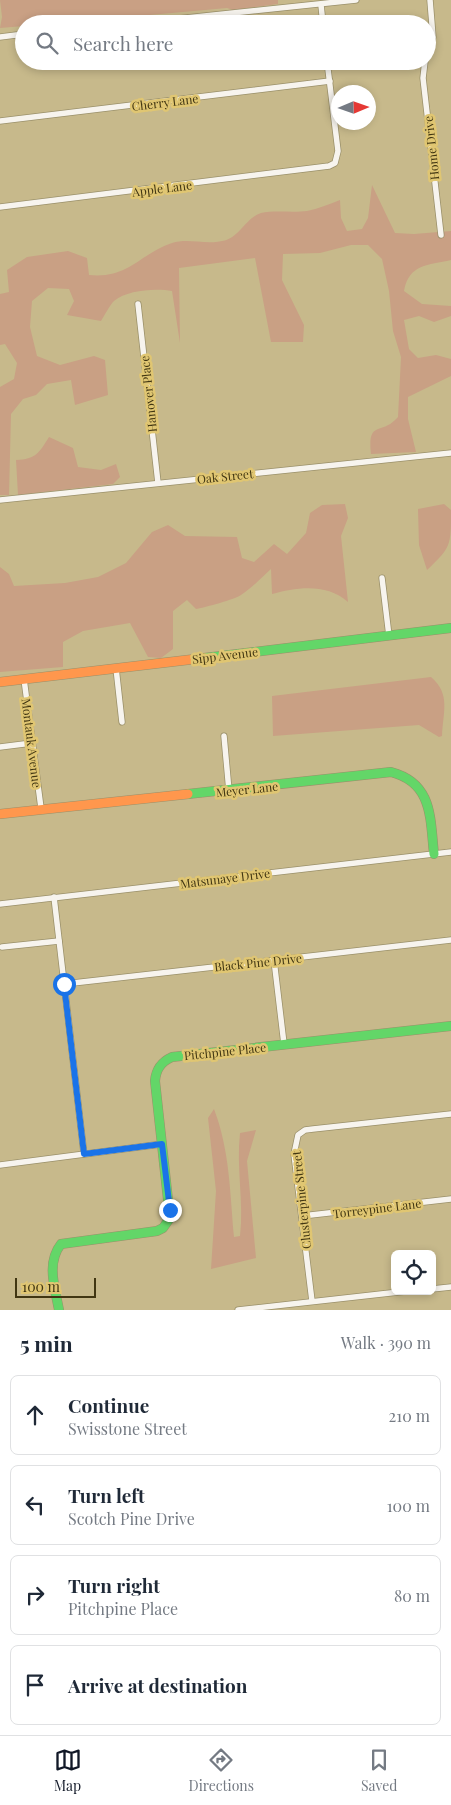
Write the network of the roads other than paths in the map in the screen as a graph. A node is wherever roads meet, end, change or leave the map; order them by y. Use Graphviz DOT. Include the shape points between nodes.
graph roads {
  1 [pos="356,0"];
  2 [pos="430,0"];
  3 [pos="321,5"];
  4 [pos="220,15"];
  5 [pos="322,15"];
  6 [pos="431,15"];
  7 [pos="15,35"];
  8 [pos="0,37"];
  9 [pos="328,70"];
  10 [pos="424,70"];
  11 [pos="330,81"];
  12 [pos="0,121"];
  13 [pos="0,207"];
  14 [pos="441,236"];
  15 [pos="138,304"];
  16 [pos="451,453"];
  17 [pos="158,483"];
  18 [pos="0,500"];
  19 [pos="382,578"];
  20 [pos="451,628"];
  21 [pos="389,636"];
  22 [pos="116,668"];
  23 [pos="24,679"];
  24 [pos="0,682"];
  25 [pos="122,722"];
  26 [pos="224,736"];
  27 [pos="32,743"];
  28 [pos="0,747"];
  29 [pos="229,791"];
  30 [pos="40,808"];
  31 [pos="0,814"];
  32 [pos="451,852"];
  33 [pos="434,854"];
  34 [pos="54,897"];
  35 [pos="0,904"];
  36 [pos="451,940"];
  37 [pos="59,941"];
  38 [pos="2,947"];
  39 [pos="274,960"];
  40 [pos="64,984"];
  41 [pos="451,1026"];
  42 [pos="284,1044"];
  43 [pos="451,1114"];
  44 [pos="162,1144"];
  45 [pos="84,1154"];
  46 [pos="0,1165"];
  47 [pos="451,1199"];
  48 [pos="302,1216"];
  49 [pos="451,1287"];
  50 [pos="436,1289"];
  51 [pos="391,1293"];
  52 [pos="312,1301"];
  53 [pos="59,1310"];
  54 [pos="238,1310"];
  1 -- 3 [label="street"];
  2 -- 6 [label="street"];
  3 -- 4 [label="street"];
  3 -- 5 [label="street"];
  7 -- 8 [label="street"];
  9 -- 11 [label="street"];
  10 -- 14 [label="street, Home Drive"];
  11 -- 12 [label="street, Cherry Lane"];
  11 -- 13 [label="street, Apple Lane" via="338,157 324,168"];
  15 -- 17 [label="street, Hanover Place"];
  16 -- 17 [label="street, Oak Street"];
  17 -- 18 [label="street, Oak Street"];
  19 -- 21 [label="street"];
  20 -- 21 [label="street, Sipp Avenue"];
  21 -- 22 [label="street, Sipp Avenue"];
  22 -- 23 [label="street, Sipp Avenue"];
  22 -- 25 [label="street"];
  23 -- 24 [label="street, Sipp Avenue"];
  23 -- 27 [label="street, Montauk Avenue"];
  26 -- 29 [label="street"];
  27 -- 28 [label="street"];
  27 -- 30 [label="street, Montauk Avenue"];
  29 -- 30 [label="street, Meyer Lane"];
  29 -- 33 [label="street, Meyer Lane" via="392,772 402,774 413,779 427,798"];
  30 -- 31 [label="street, Meyer Lane"];
  32 -- 33 [label="street, Matsunaye Drive"];
  33 -- 34 [label="street, Matsunaye Drive"];
  34 -- 35 [label="street, Matsunaye Drive"];
  34 -- 37 [label="street"];
  36 -- 39 [label="street, Black Pine Drive"];
  37 -- 38 [label="street"];
  37 -- 40 [label="street"];
  39 -- 40 [label="street, Black Pine Drive"];
  39 -- 42 [label="street"];
  40 -- 45 [label="street"];
  41 -- 42 [label="street, Pitchpine Place"];
  42 -- 44 [label="street, Pitchpine Place" via="164,1060 158,1065 155,1081"];
  43 -- 48 [label="street, Clusterpine Street" via="305,1130 295,1142 294,1154"];
  44 -- 45 [label="street"];
  44 -- 53 [label="street, Pitchpine Place" via="170,1210 168,1223 157,1231 61,1244 56,1249 53,1263"];
  45 -- 46 [label="street"];
  47 -- 48 [label="street, Torreypine Lane"];
  48 -- 52 [label="street, Clusterpine Street"];
  49 -- 50 [label="street"];
  51 -- 52 [label="street"];
  52 -- 54 [label="street"];
}
